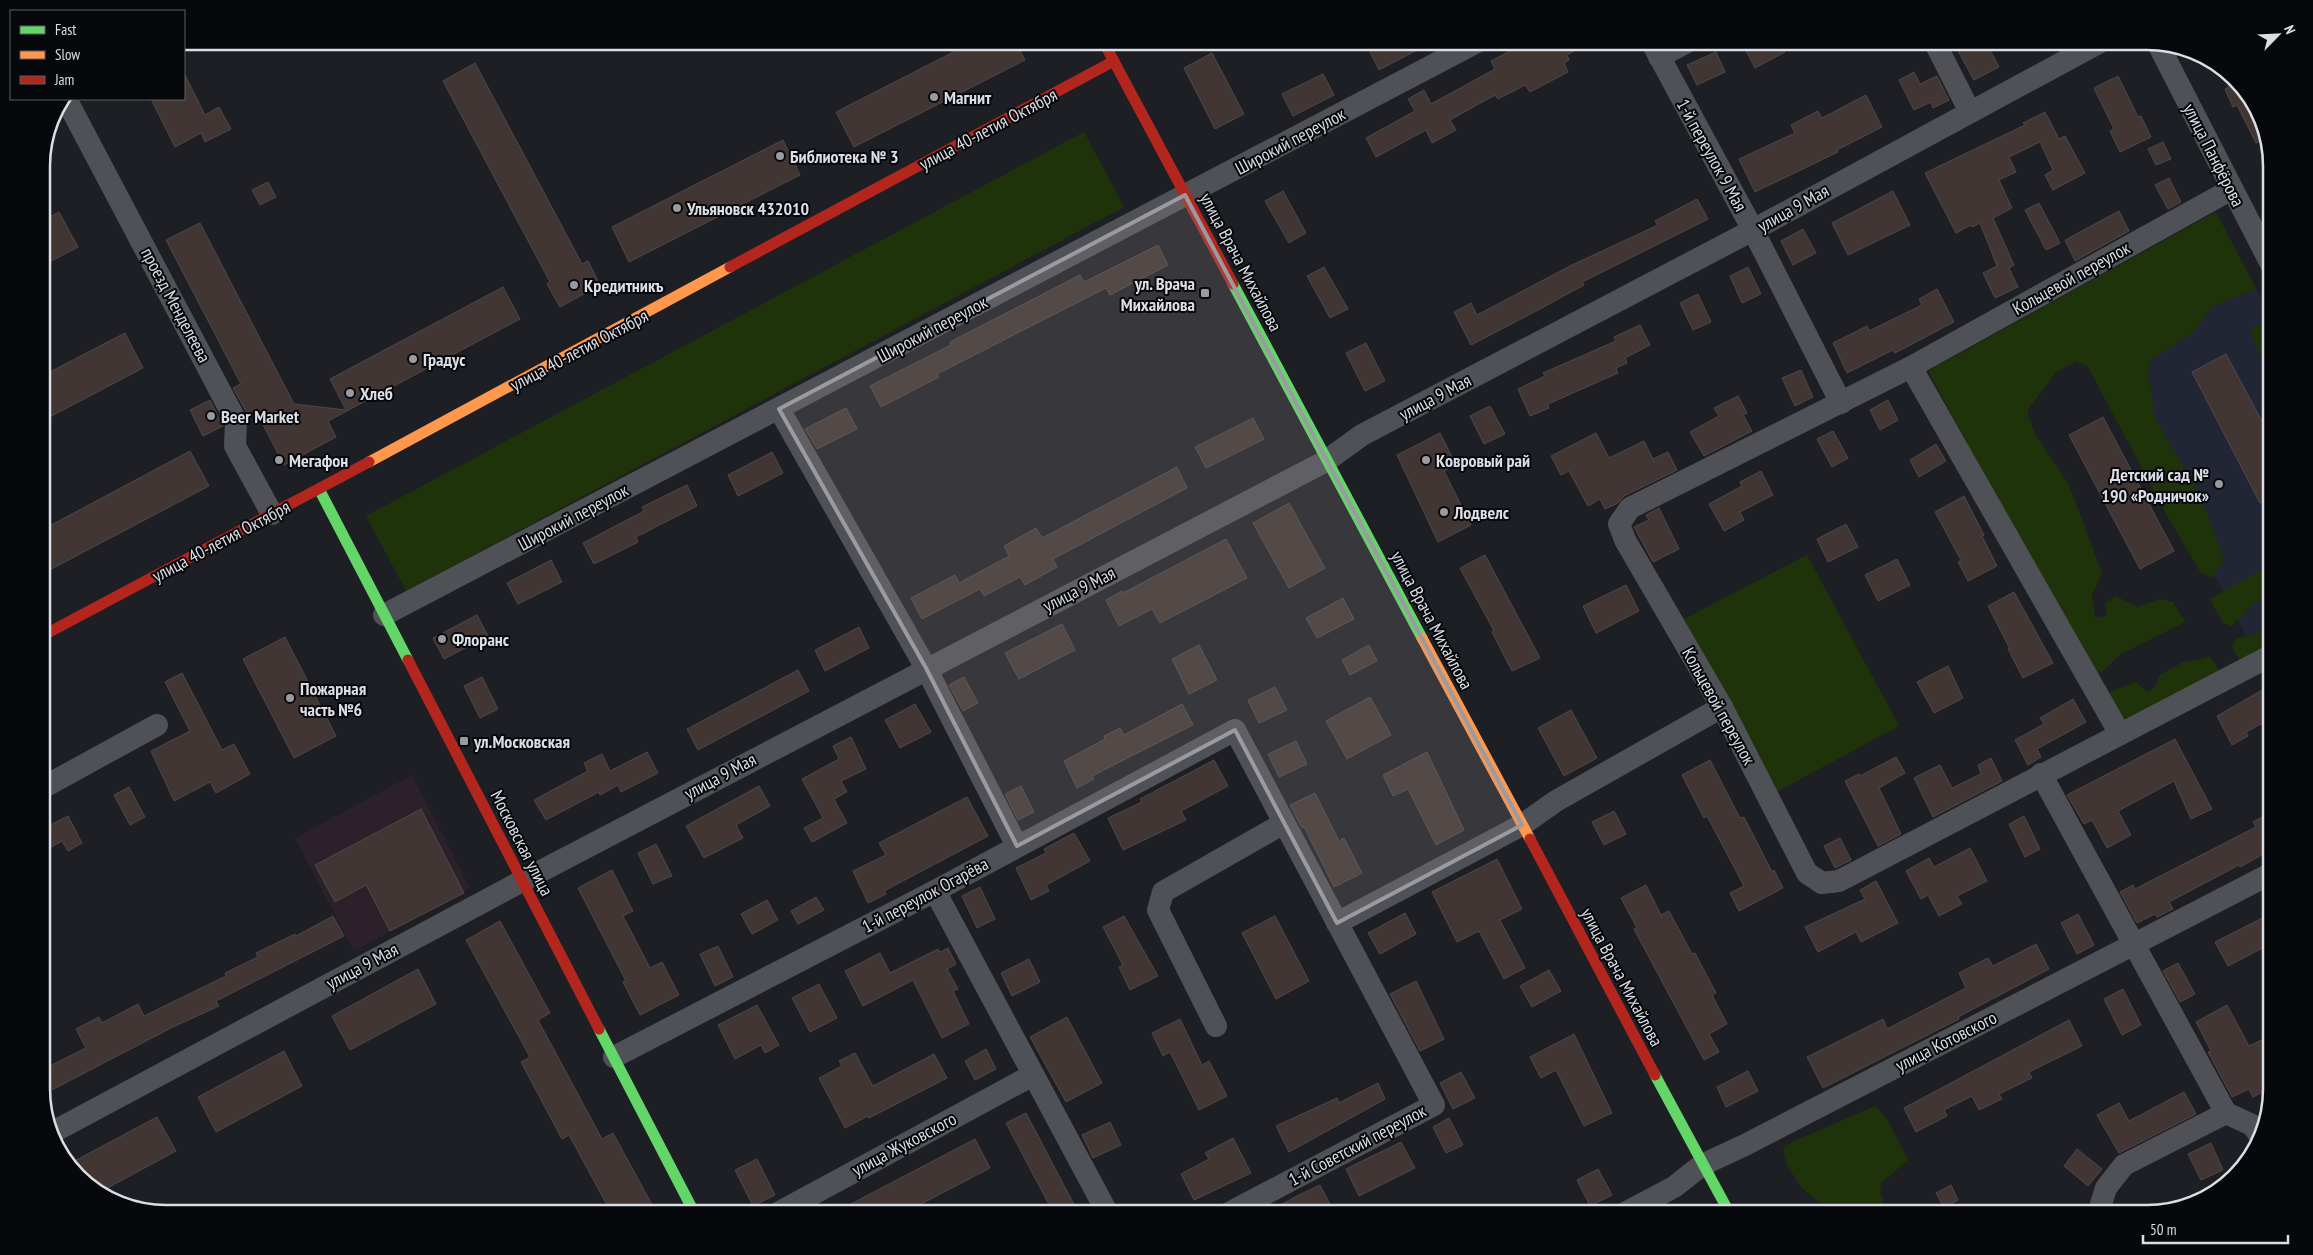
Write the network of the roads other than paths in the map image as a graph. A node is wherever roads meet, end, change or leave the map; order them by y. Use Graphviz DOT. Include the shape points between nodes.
graph roads {
  1 [pos="1462,50"];
  2 [pos="1656,50"];
  3 [pos="1939,50"];
  4 [pos="2085,50"];
  5 [pos="1113,51"];
  6 [pos="2162,51"];
  7 [pos="68,103"];
  8 [pos="1970,112"];
  9 [pos="2232,189"];
  10 [pos="1185,195"];
  11 [pos="1753,230"];
  12 [pos="2263,249"];
  13 [pos="1911,367"];
  14 [pos="1841,403"];
  15 [pos="779,409"];
  16 [pos="1326,461"];
  17 [pos="318,489"];
  18 [pos="272,514"];
  19 [pos="384,615"];
  20 [pos="50,632"];
  21 [pos="2263,660"];
  22 [pos="926,668"];
  23 [pos="1722,707"];
  24 [pos="157,725"];
  25 [pos="2120,734"];
  26 [pos="2042,774"];
  27 [pos="50,784"];
  28 [pos="1284,823"];
  29 [pos="1522,825"];
  30 [pos="1017,846"];
  31 [pos="2263,878"];
  32 [pos="522,881"];
  33 [pos="935,891"];
  34 [pos="1337,923"];
  35 [pos="2134,943"];
  36 [pos="1216,1026"];
  37 [pos="614,1057"];
  38 [pos="1033,1075"];
  39 [pos="2226,1113"];
  40 [pos="57,1130"];
  41 [pos="2256,1130"];
  42 [pos="1702,1165"];
  43 [pos="690,1205"];
  44 [pos="793,1205"];
  45 [pos="1103,1205"];
  46 [pos="1244,1205"];
  47 [pos="1640,1205"];
  48 [pos="1725,1205"];
  49 [pos="2101,1205"];
  1 -- 10 [label="street, Широкий переулок"];
  2 -- 11 [label="street, 1-й переулок 9 Мая"];
  3 -- 8 [label="street"];
  4 -- 8 [label="street, улица 9 Мая"];
  5 -- 10 [label="main road, улица Врача Михайлова"];
  5 -- 17 [label="main road, улица 40-летия Октября"];
  6 -- 9 [label="street, улица Панфёрова"];
  7 -- 18 [label="street, проезд Менделеева" via="236,421 235,446"];
  8 -- 11 [label="street, улица 9 Мая"];
  9 -- 12 [label="street, улица Панфёрова"];
  9 -- 13 [label="street, Кольцевой переулок"];
  10 -- 15 [label="street, Широкий переулок"];
  10 -- 16 [label="main road, улица Врача Михайлова"];
  11 -- 14 [label="street, 1-й переулок 9 Мая"];
  11 -- 16 [label="street, улица 9 Мая" via="1362,435"];
  13 -- 14 [label="street, Кольцевой переулок"];
  13 -- 25 [label="street"];
  14 -- 23 [label="street, Кольцевой переулок" via="1630,508 1619,524 1625,540"];
  15 -- 19 [label="street, Широкий переулок"];
  15 -- 22 [label="street"];
  16 -- 22 [label="street, улица 9 Мая"];
  16 -- 29 [label="main road, улица Врача Михайлова"];
  17 -- 18 [label="main road, улица 40-летия Октября"];
  17 -- 19 [label="main road, Московская улица"];
  18 -- 20 [label="main road, улица 40-летия Октября"];
  19 -- 32 [label="main road, Московская улица"];
  21 -- 25 [label="street, Кольцевой переулок"];
  22 -- 30 [label="street"];
  22 -- 32 [label="street, улица 9 Мая"];
  23 -- 26 [label="street, Кольцевой переулок" via="1807,873 1822,883 1839,881"];
  23 -- 29 [label="street" via="1556,801"];
  24 -- 27 [label="street"];
  25 -- 26 [label="street, Кольцевой переулок"];
  26 -- 35 [label="street"];
  28 -- 30 [label="street, 1-й переулок Огарёва" via="1235,730"];
  28 -- 34 [label="street"];
  28 -- 36 [label="street" via="1163,892 1158,910"];
  29 -- 34 [label="street"];
  29 -- 42 [label="main road, улица Врача Михайлова"];
  30 -- 33 [label="street, 1-й переулок Огарёва"];
  31 -- 35 [label="street, улица Котовского"];
  32 -- 37 [label="main road, Московская улица"];
  32 -- 40 [label="street, улица 9 Мая"];
  33 -- 37 [label="street, 1-й переулок Огарёва"];
  33 -- 38 [label="street"];
  34 -- 46 [label="street, 1-й Советский переулок" via="1434,1105"];
  35 -- 39 [label="street"];
  35 -- 42 [label="street, улица Котовского"];
  37 -- 43 [label="main road, Московская улица"];
  38 -- 44 [label="street, улица Жуковского"];
  38 -- 45 [label="street"];
  39 -- 41 [label="street"];
  39 -- 49 [label="street" via="2124,1165 2106,1188"];
  42 -- 47 [label="street, улица Котовского" via="1674,1187"];
  42 -- 48 [label="main road, улица Врача Михайлова"];
}
